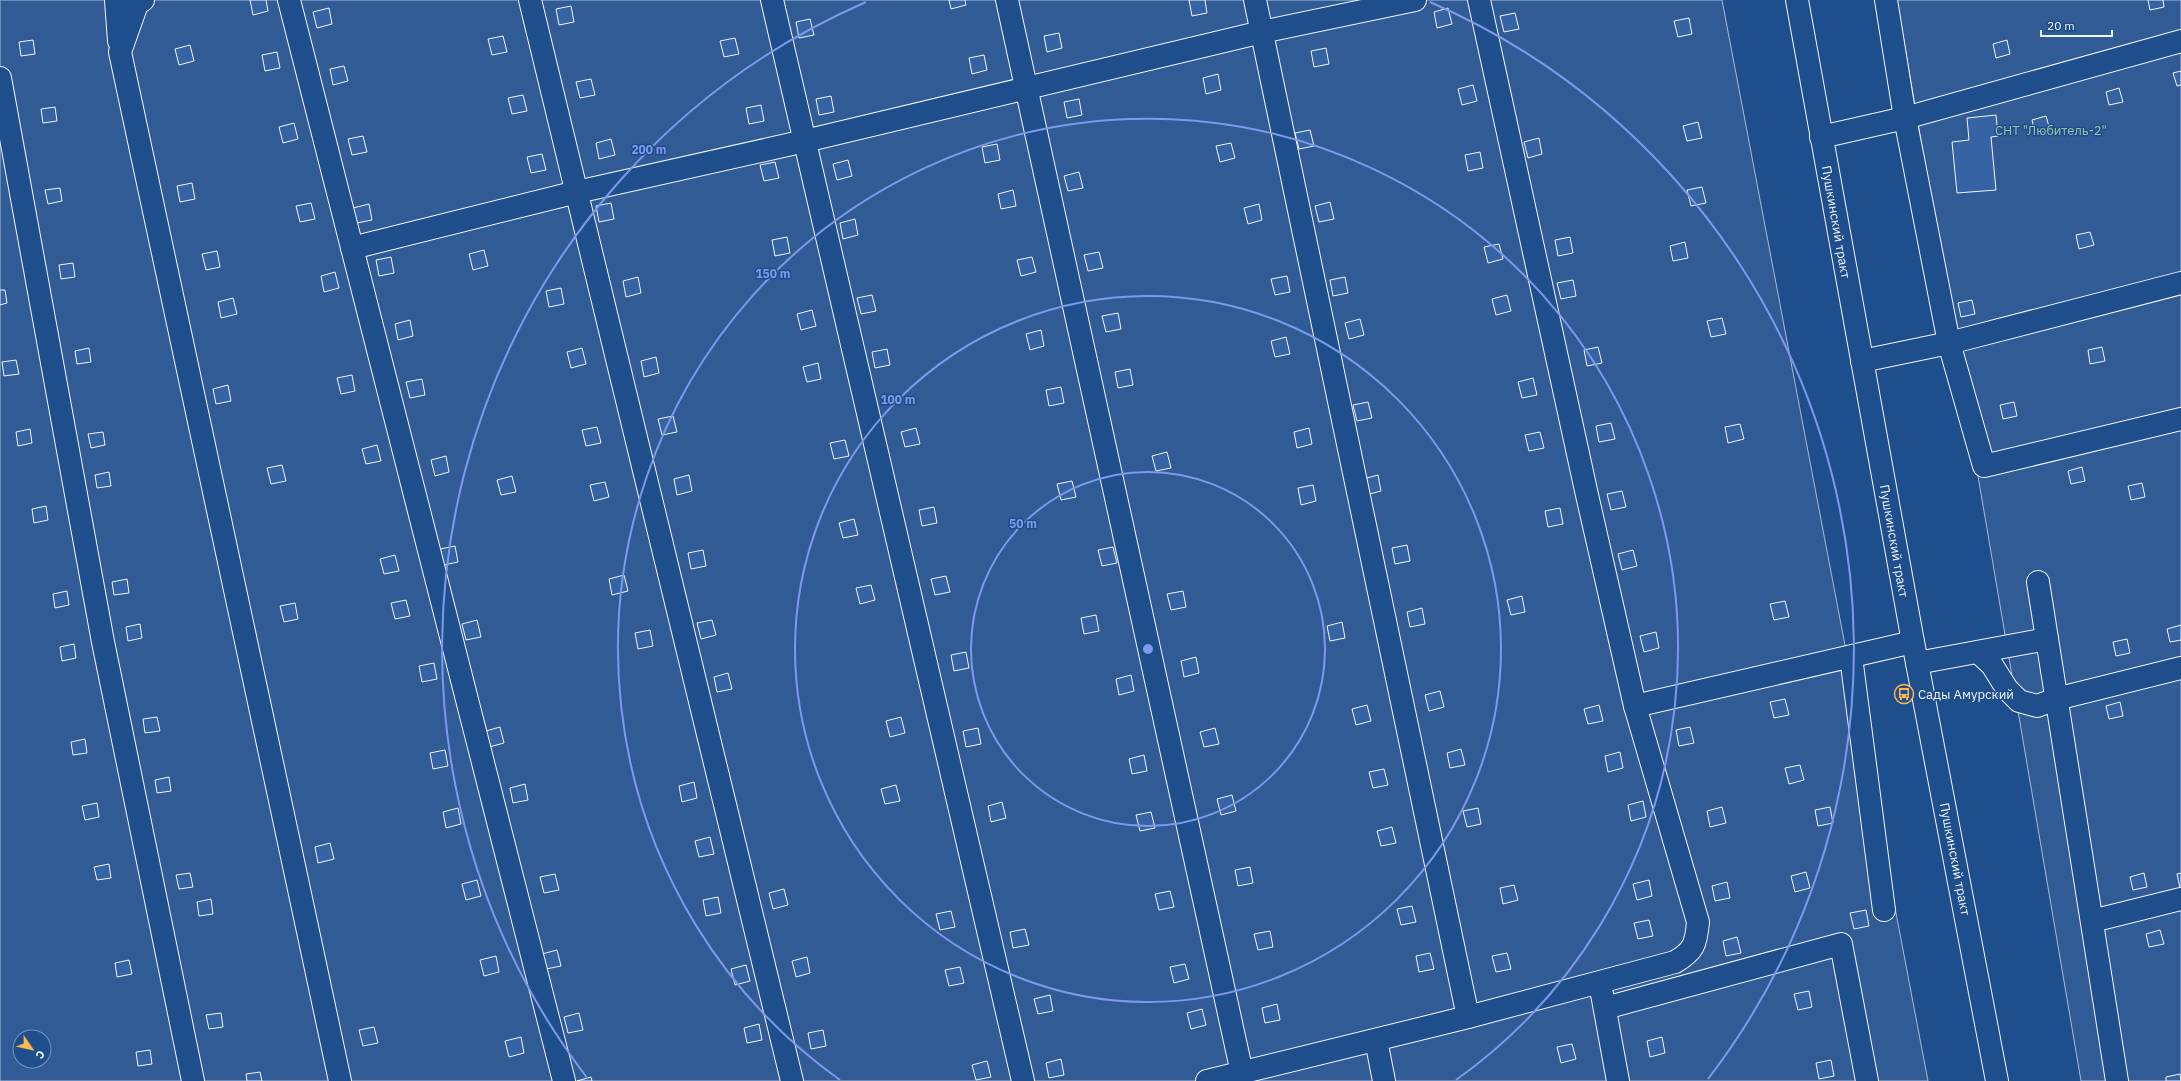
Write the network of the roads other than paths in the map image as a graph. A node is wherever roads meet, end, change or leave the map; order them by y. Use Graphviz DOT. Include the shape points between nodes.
graph roads {
  1 [pos="116,0"];
  2 [pos="143,0"];
  3 [pos="289,0"];
  4 [pos="530,0"];
  5 [pos="772,0"];
  6 [pos="1007,0"];
  7 [pos="1255,0"];
  8 [pos="1415,0"];
  9 [pos="1479,0"];
  10 [pos="1797,0"];
  11 [pos="1886,0"];
  12 [pos="1262,32"];
  13 [pos="2181,41"];
  14 [pos="120,52"];
  15 [pos="0,78"];
  16 [pos="1026,88"];
  17 [pos="1905,118"];
  18 [pos="1821,137"];
  19 [pos="805,141"];
  20 [pos="577,192"];
  21 [pos="352,248"];
  22 [pos="2181,283"];
  23 [pos="1949,343"];
  24 [pos="1862,361"];
  25 [pos="2181,419"];
  26 [pos="2038,582"];
  27 [pos="2047,639"];
  28 [pos="1978,652"];
  29 [pos="1915,653"];
  30 [pos="1851,657"];
  31 [pos="2181,668"];
  32 [pos="2056,699"];
  33 [pos="1635,706"];
  34 [pos="2181,899"];
  35 [pos="1884,910"];
  36 [pos="2092,921"];
  37 [pos="1600,982"];
  38 [pos="1605,1008"];
  39 [pos="1468,1017"];
  40 [pos="1376,1040"];
  41 [pos="1242,1073"];
  42 [pos="193,1081"];
  43 [pos="340,1081"];
  44 [pos="564,1081"];
  45 [pos="792,1081"];
  46 [pos="1023,1081"];
  47 [pos="1208,1081"];
  48 [pos="1384,1081"];
  49 [pos="1618,1081"];
  50 [pos="1867,1081"];
  51 [pos="1997,1081"];
  52 [pos="2117,1081"];
  1 -- 14 [label="main road"];
  2 -- 14 [label="main road" via="134,11"];
  3 -- 21 [label="main road"];
  4 -- 20 [label="main road"];
  5 -- 19 [label="main road"];
  6 -- 16 [label="main road"];
  7 -- 12 [label="main road"];
  8 -- 12 [label="main road"];
  9 -- 33 [label="main road"];
  10 -- 18 [label="main road, Пушкинский тракт"];
  11 -- 17 [label="main road"];
  12 -- 16 [label="main road"];
  12 -- 39 [label="main road"];
  13 -- 17 [label="main road"];
  14 -- 43 [label="main road"];
  15 -- 42 [label="main road" via="103,642"];
  16 -- 19 [label="main road"];
  16 -- 41 [label="main road"];
  17 -- 18 [label="main road"];
  17 -- 23 [label="main road"];
  18 -- 24 [label="main road, Пушкинский тракт"];
  19 -- 20 [label="main road"];
  19 -- 46 [label="main road"];
  20 -- 21 [label="main road"];
  20 -- 45 [label="main road"];
  21 -- 44 [label="main road"];
  22 -- 23 [label="main road"];
  23 -- 24 [label="main road"];
  23 -- 25 [label="main road" via="1984,466"];
  24 -- 29 [label="main road, Пушкинский тракт"];
  26 -- 27 [label="main road"];
  27 -- 28 [label="main road"];
  27 -- 32 [label="main road"];
  28 -- 29 [label="main road"];
  28 -- 32 [label="main road" via="1992,665 2007,689 2019,701 2038,706"];
  29 -- 30 [label="main road"];
  29 -- 51 [label="main road, Пушкинский тракт"];
  30 -- 33 [label="main road"];
  30 -- 35 [label="main road"];
  31 -- 32 [label="main road"];
  32 -- 36 [label="main road"];
  33 -- 37 [label="main road" via="1698,922 1697,940 1688,954 1675,962"];
  34 -- 36 [label="main road"];
  36 -- 52 [label="main road"];
  37 -- 38 [label="main road"];
  37 -- 39 [label="main road"];
  38 -- 49 [label="main road"];
  38 -- 50 [label="main road" via="1841,944"];
  39 -- 40 [label="main road"];
  40 -- 41 [label="main road"];
  40 -- 48 [label="main road"];
  41 -- 47 [label="main road"];
}
